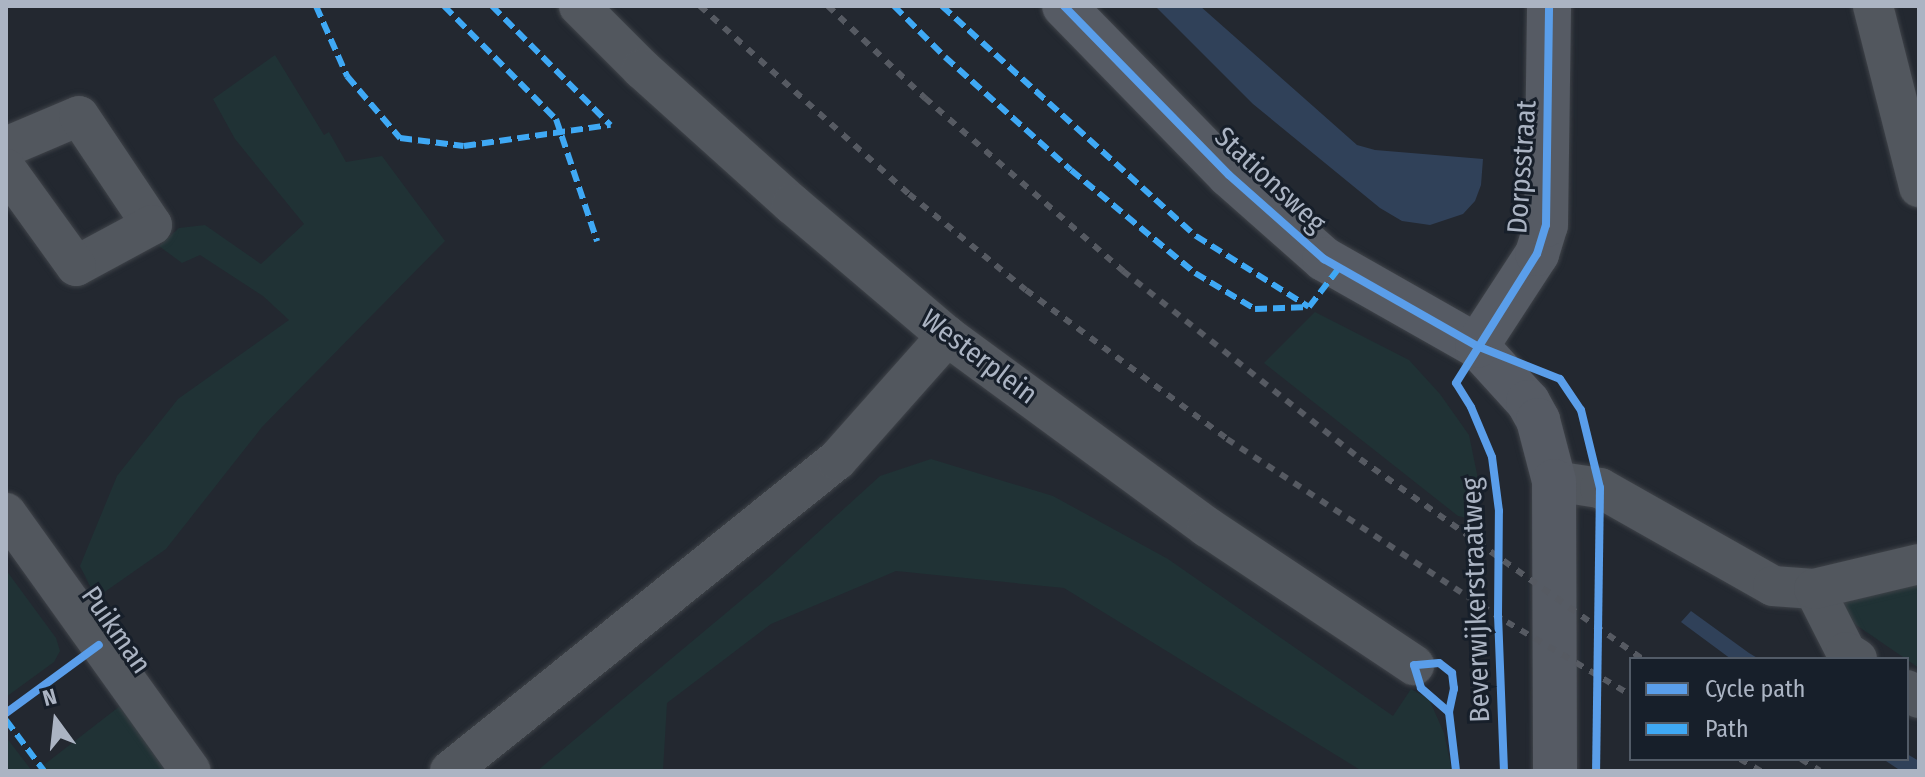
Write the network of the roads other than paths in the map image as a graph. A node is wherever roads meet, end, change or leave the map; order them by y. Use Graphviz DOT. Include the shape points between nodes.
graph roads {
  1 [pos="579,6"];
  2 [pos="1064,6"];
  3 [pos="1549,6"];
  4 [pos="1873,6"];
  5 [pos="6,147"];
  6 [pos="6,169"];
  7 [pos="1919,187"];
  8 [pos="947,336"];
  9 [pos="1477,346"];
  10 [pos="1554,481"];
  11 [pos="6,513"];
  12 [pos="1919,564"];
  13 [pos="1814,589"];
  14 [pos="1854,657"];
  15 [pos="1414,665"];
  16 [pos="191,771"];
  17 [pos="450,771"];
  18 [pos="1555,771"];
  1 -- 8 [label="street, Westerplein" via="711,131"];
  2 -- 9 [label="main road, Stationsweg" via="1229,175 1324,259"];
  3 -- 9 [label="main road, Dorpsstraat" via="1546,225 1537,254"];
  4 -- 7 [label="street"];
  5 -- 6 [label="street" via="79,116 152,225 76,266"];
  8 -- 15 [label="street, Westerplein" via="1207,527"];
  8 -- 17 [label="street" via="837,460"];
  9 -- 10 [label="main road" via="1533,411"];
  10 -- 13 [label="street" via="1600,488 1773,586"];
  10 -- 18 [label="main road"];
  11 -- 16 [label="street, Puikman"];
  12 -- 13 [label="street"];
  13 -- 14 [label="street" via="1846,652"];
}
